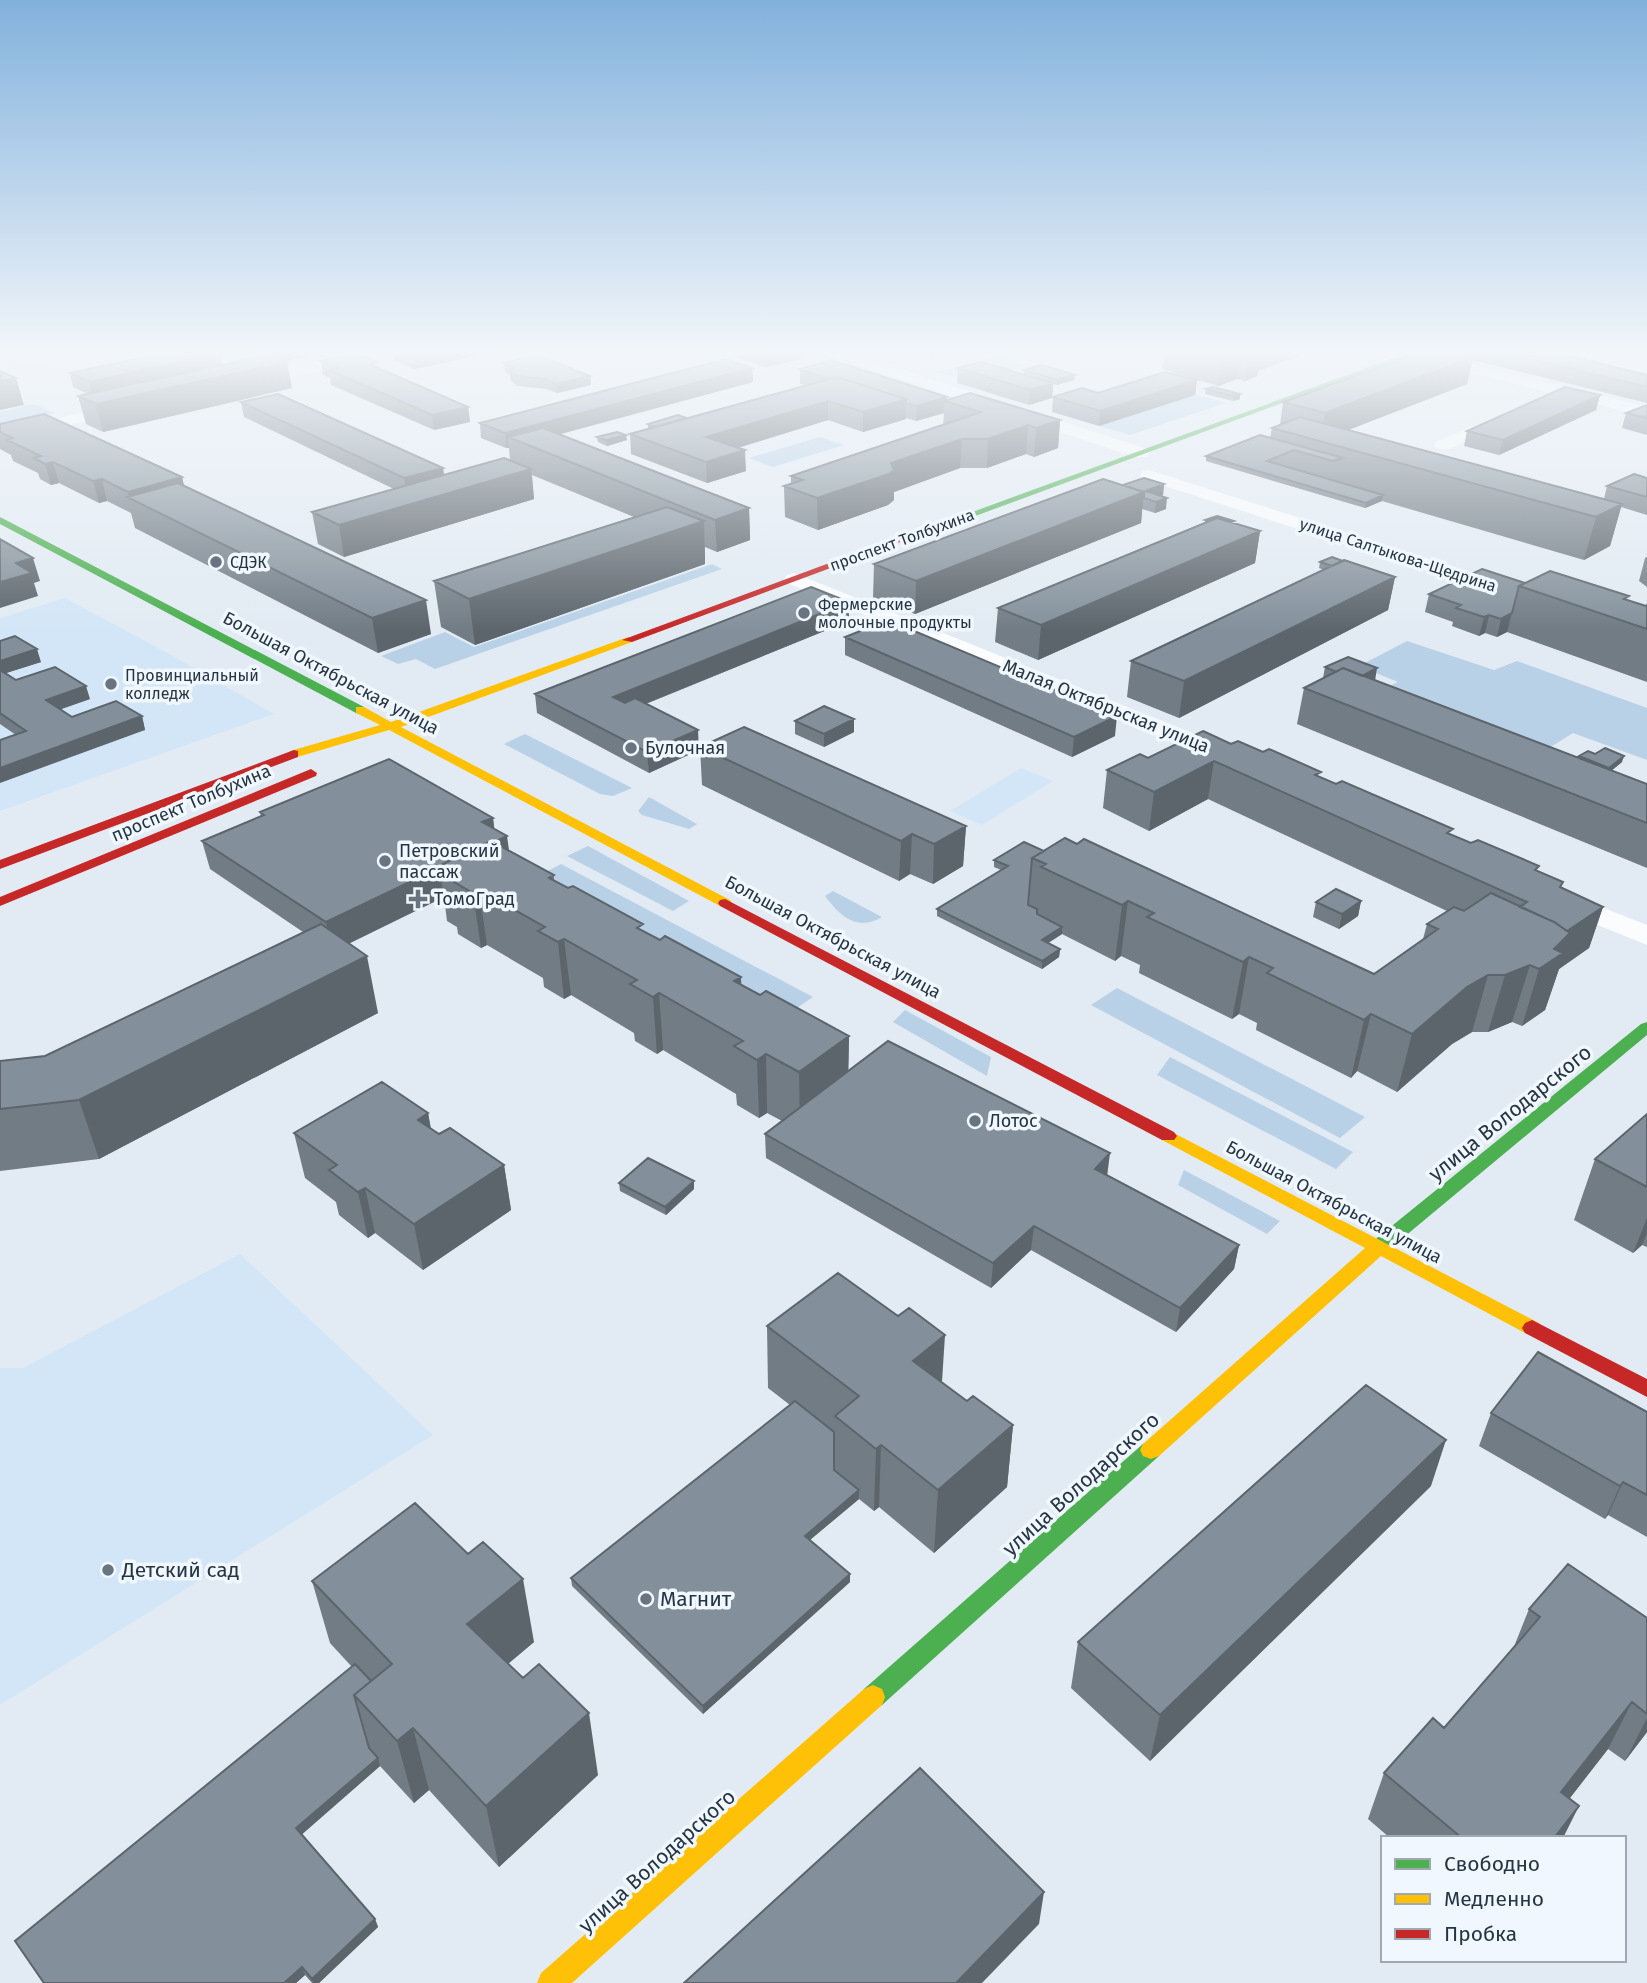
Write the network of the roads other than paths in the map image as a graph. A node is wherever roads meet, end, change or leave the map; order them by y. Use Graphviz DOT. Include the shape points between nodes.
graph roads {
  1 [pos="1118,446"];
  2 [pos="1161,446"];
  3 [pos="1141,453"];
  4 [pos="1149,475"];
  5 [pos="0,520"];
  6 [pos="794,579"];
  7 [pos="1529,597"];
  8 [pos="391,726"];
  9 [pos="345,756"];
  10 [pos="1246,764"];
  11 [pos="324,766"];
  12 [pos="0,865"];
  13 [pos="1537,889"];
  14 [pos="0,902"];
  15 [pos="1647,936"];
  16 [pos="1647,1027"];
  17 [pos="1379,1247"];
  18 [pos="1647,1390"];
  19 [pos="551,1983"];
  1 -- 3 [label="street"];
  2 -- 3 [label="main road, проспект Толбухина"];
  3 -- 6 [label="main road, проспект Толбухина"];
  4 -- 7 [label="street, улица Салтыкова-Щедрина"];
  5 -- 8 [label="main road, Большая Октябрьская улица"];
  6 -- 8 [label="main road, проспект Толбухина"];
  6 -- 10 [label="street, Малая Октябрьская улица"];
  8 -- 9 [label="main road, проспект Толбухина"];
  8 -- 12 [label="main road, проспект Толбухина" via="286,756"];
  8 -- 17 [label="main road, Большая Октябрьская улица"];
  11 -- 14 [label="main road, проспект Толбухина"];
  13 -- 15 [label="street"];
  16 -- 17 [label="main road, улица Володарского"];
  17 -- 18 [label="main road, Большая Октябрьская улица"];
  17 -- 19 [label="main road, улица Володарского"];
}
